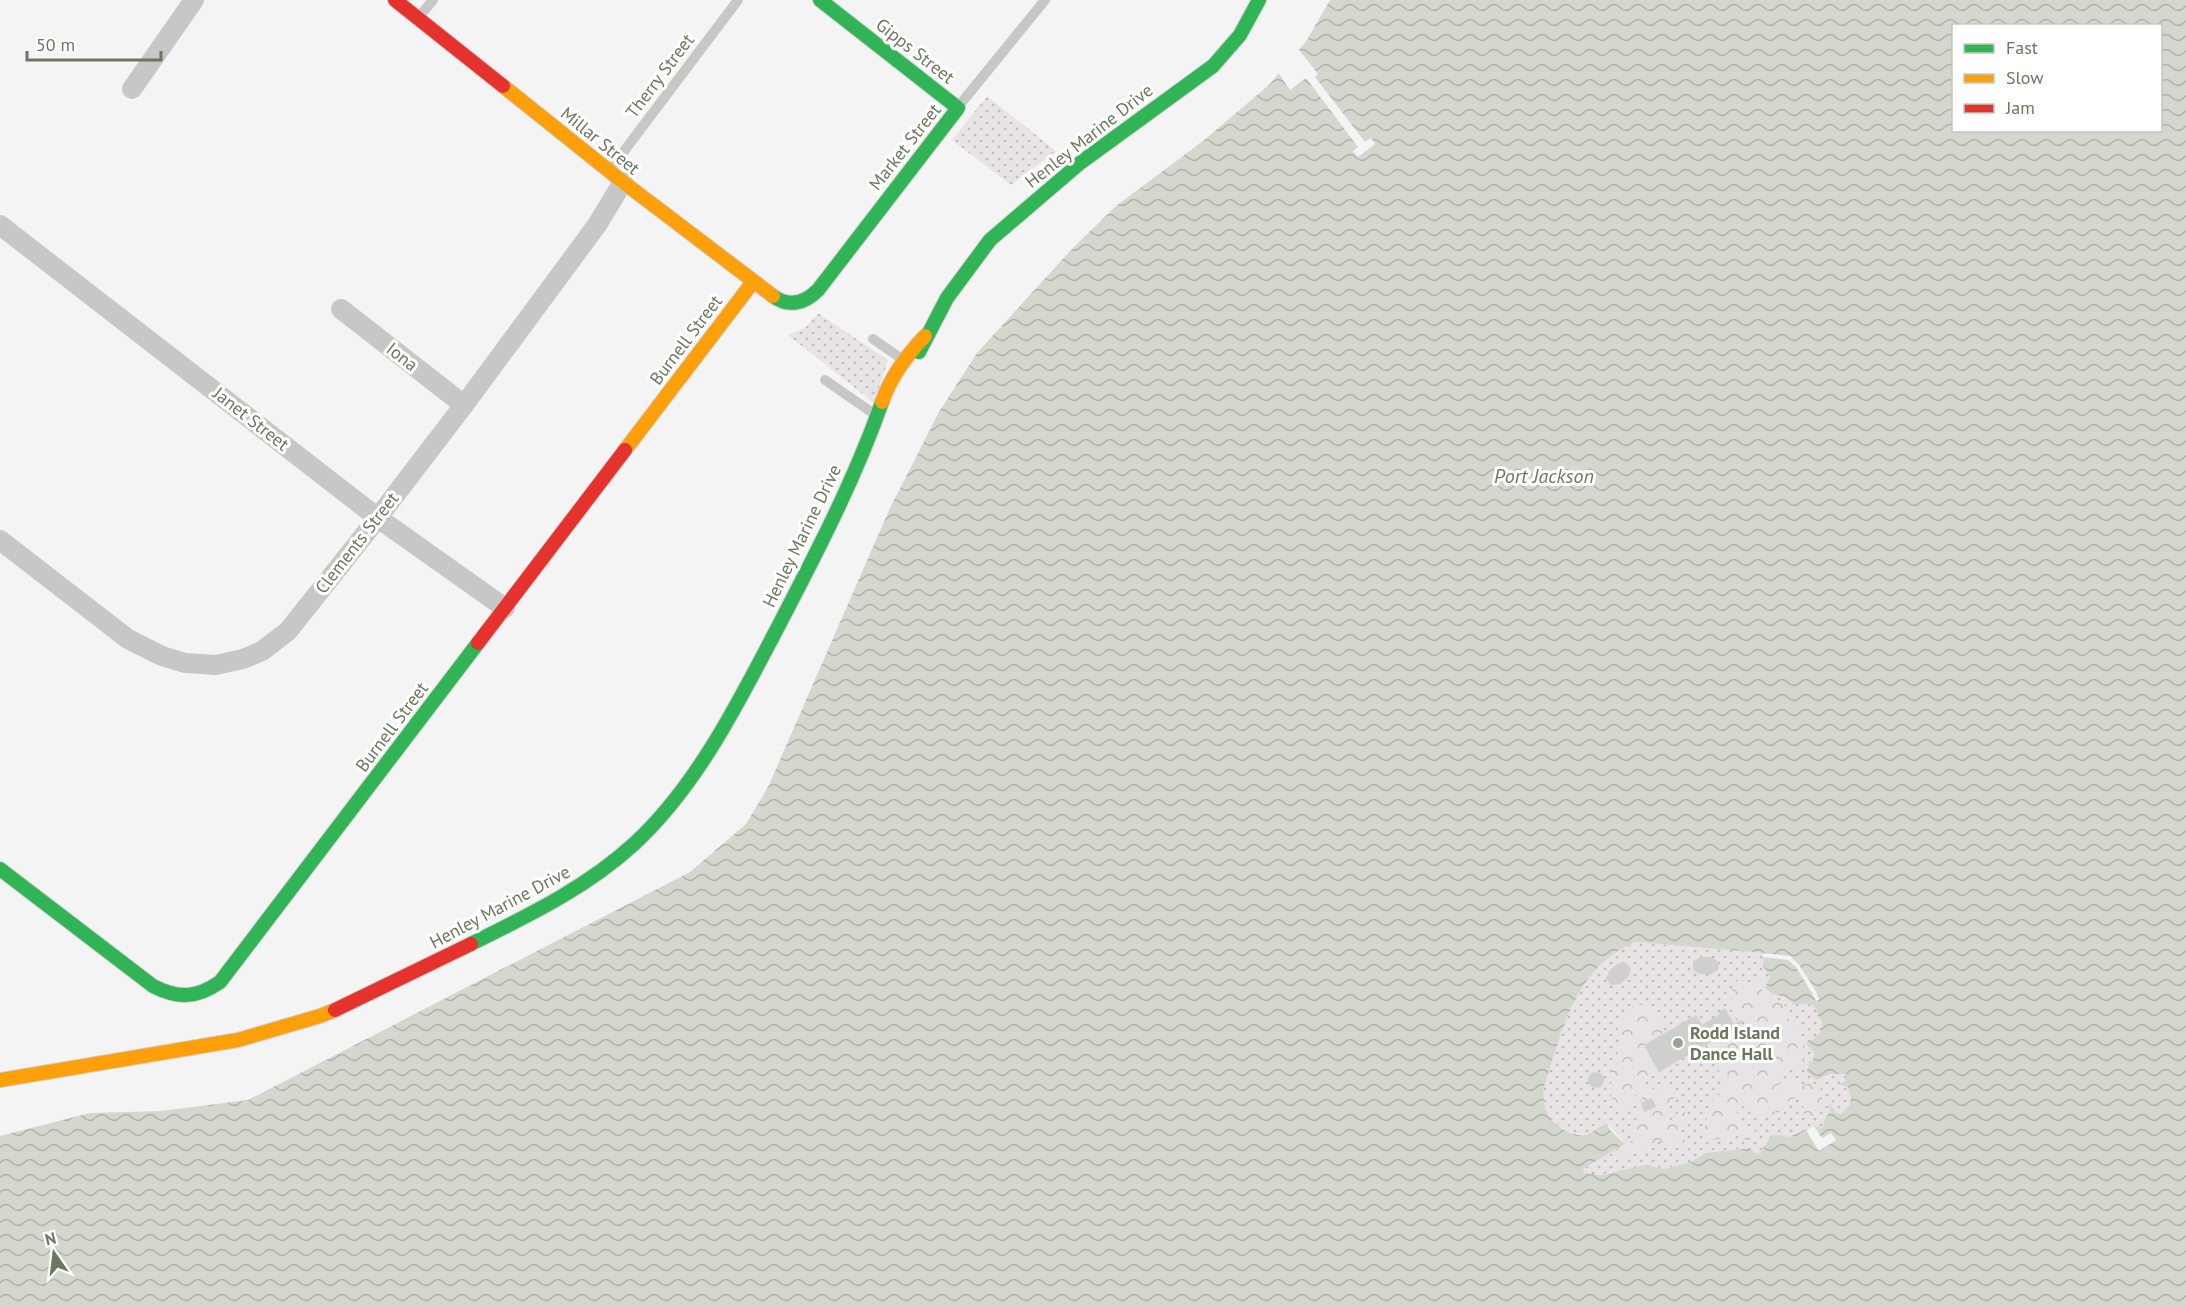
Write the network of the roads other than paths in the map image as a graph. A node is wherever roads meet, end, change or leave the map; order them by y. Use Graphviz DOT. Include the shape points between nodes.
graph roads {
  1 [pos="194,0"];
  2 [pos="394,0"];
  3 [pos="433,0"];
  4 [pos="738,0"];
  5 [pos="820,0"];
  6 [pos="1045,0"];
  7 [pos="1259,0"];
  8 [pos="418,18"];
  9 [pos="132,89"];
  10 [pos="958,108"];
  11 [pos="615,177"];
  12 [pos="0,225"];
  13 [pos="753,282"];
  14 [pos="788,304"];
  15 [pos="341,309"];
  16 [pos="873,339"];
  17 [pos="908,363"];
  18 [pos="825,380"];
  19 [pos="464,405"];
  20 [pos="881,418"];
  21 [pos="378,518"];
  22 [pos="0,540"];
  23 [pos="505,608"];
  24 [pos="0,869"];
  25 [pos="0,1080"];
  1 -- 9 [label="street"];
  2 -- 8 [label="street, Millar Street"];
  3 -- 8 [label="lane"];
  4 -- 11 [label="lane, Therry Street"];
  5 -- 10 [label="street, Gipps Street"];
  6 -- 10 [label="lane, Market Street"];
  7 -- 17 [label="street, Henley Marine Drive" via="1245,28 1213,66 1074,167 1003,227 966,272"];
  8 -- 11 [label="street, Millar Street"];
  10 -- 14 [label="street, Market Street" via="818,290 801,303"];
  11 -- 13 [label="street, Millar Street"];
  11 -- 19 [label="street, Clements Street" via="597,225"];
  12 -- 21 [label="street, Janet Street"];
  13 -- 14 [label="street, Millar Street"];
  13 -- 23 [label="street, Burnell Street"];
  15 -- 19 [label="street, Iona"];
  16 -- 17 [label="lane"];
  17 -- 20 [label="street, Henley Marine Drive" via="887,387"];
  18 -- 20 [label="lane"];
  19 -- 21 [label="street, Clements Street"];
  20 -- 25 [label="street, Henley Marine Drive" via="808,570 743,693 701,762 673,802 634,844 583,885 320,1016 229,1041"];
  21 -- 22 [label="street, Clements Street" via="288,631 262,651 216,665 170,659 128,639"];
  21 -- 23 [label="street, Janet Street"];
  23 -- 24 [label="street, Burnell Street" via="229,971 209,990 186,997 160,991"];
}
